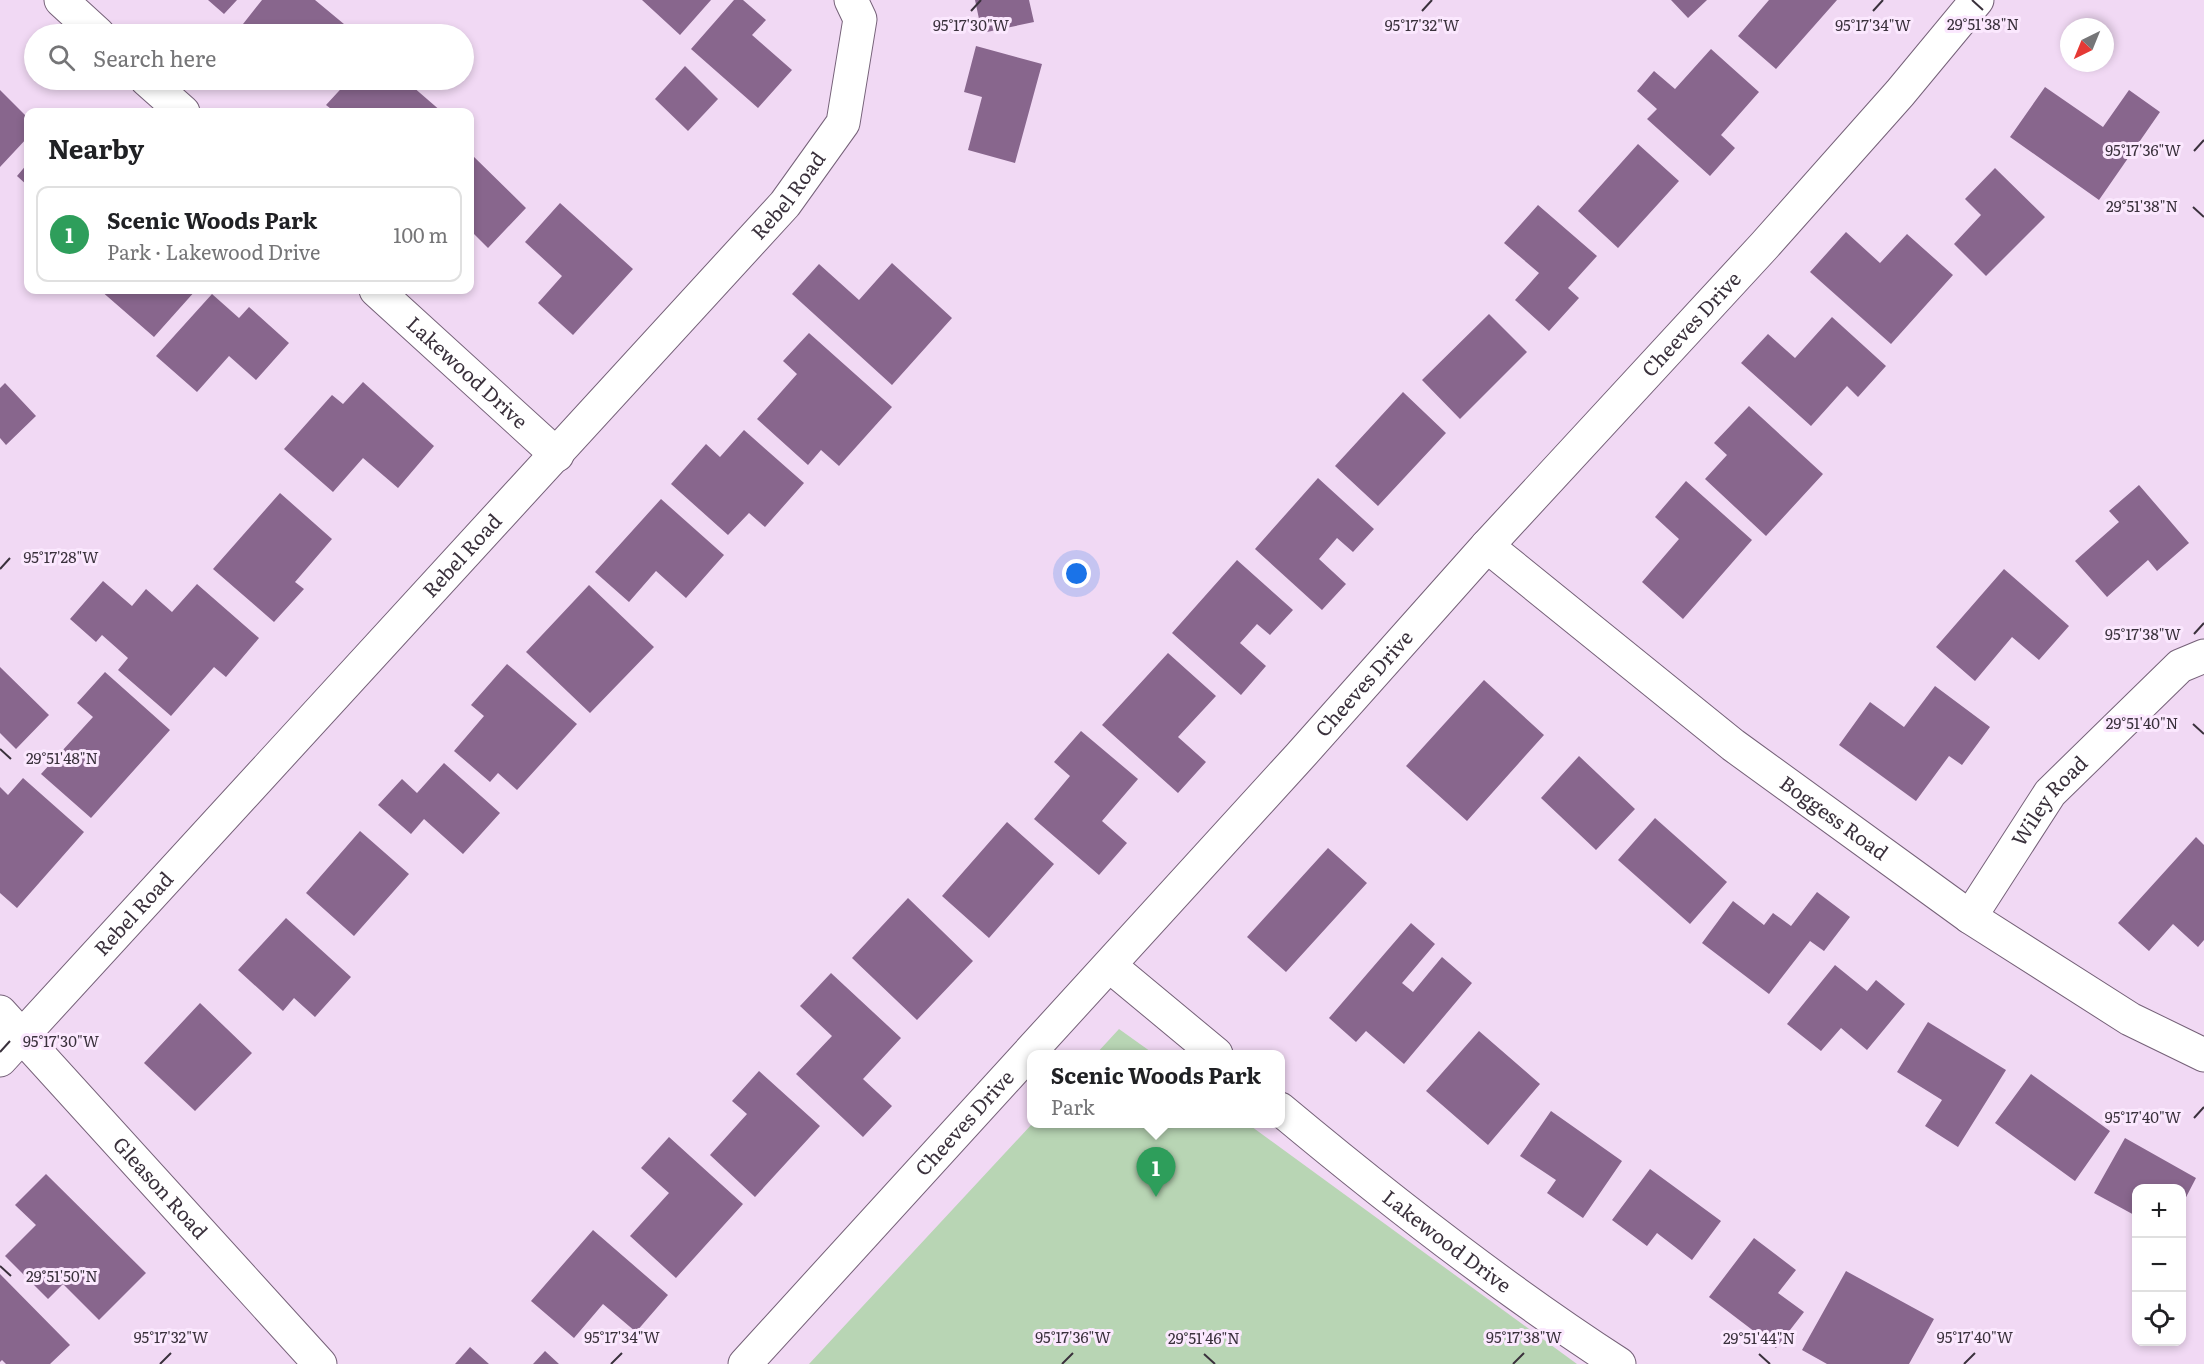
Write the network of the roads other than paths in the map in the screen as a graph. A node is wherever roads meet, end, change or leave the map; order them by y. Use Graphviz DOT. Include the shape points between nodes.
graph roads {
  1 [pos="61,0"];
  2 [pos="1977,0"];
  3 [pos="855,10"];
  4 [pos="87,24"];
  5 [pos="158,90"];
  6 [pos="178,108"];
  7 [pos="380,294"];
  8 [pos="557,456"];
  9 [pos="1487,546"];
  10 [pos="2204,656"];
  11 [pos="1970,917"];
  12 [pos="1110,966"];
  13 [pos="0,1012"];
  14 [pos="22,1036"];
  15 [pos="1033,1050"];
  16 [pos="1211,1050"];
  17 [pos="2204,1055"];
  18 [pos="1027,1057"];
  19 [pos="0,1060"];
  20 [pos="1285,1112"];
  21 [pos="320,1364"];
  22 [pos="746,1364"];
  23 [pos="1619,1364"];
  1 -- 4 [label="street"];
  2 -- 9 [label="street, Cheeves Drive" via="1764,246"];
  3 -- 8 [label="street, Rebel Road" via="843,123 785,204"];
  5 -- 6 [label="street"];
  7 -- 8 [label="street, Lakewood Drive"];
  8 -- 14 [label="street, Rebel Road"];
  9 -- 11 [label="street, Boggess Road" via="1732,745"];
  9 -- 12 [label="street, Cheeves Drive"];
  10 -- 11 [label="street, Wiley Road" via="2180,666 2050,793"];
  11 -- 17 [label="street, Boggess Road" via="2130,1019"];
  12 -- 15 [label="street, Cheeves Drive"];
  12 -- 16 [label="street"];
  13 -- 14 [label="street, Gleason Road"];
  14 -- 19 [label="street, Rebel Road"];
  14 -- 21 [label="street, Gleason Road"];
  18 -- 22 [label="street, Cheeves Drive"];
  20 -- 23 [label="street, Lakewood Drive" via="1386,1198 1557,1324"];
}
